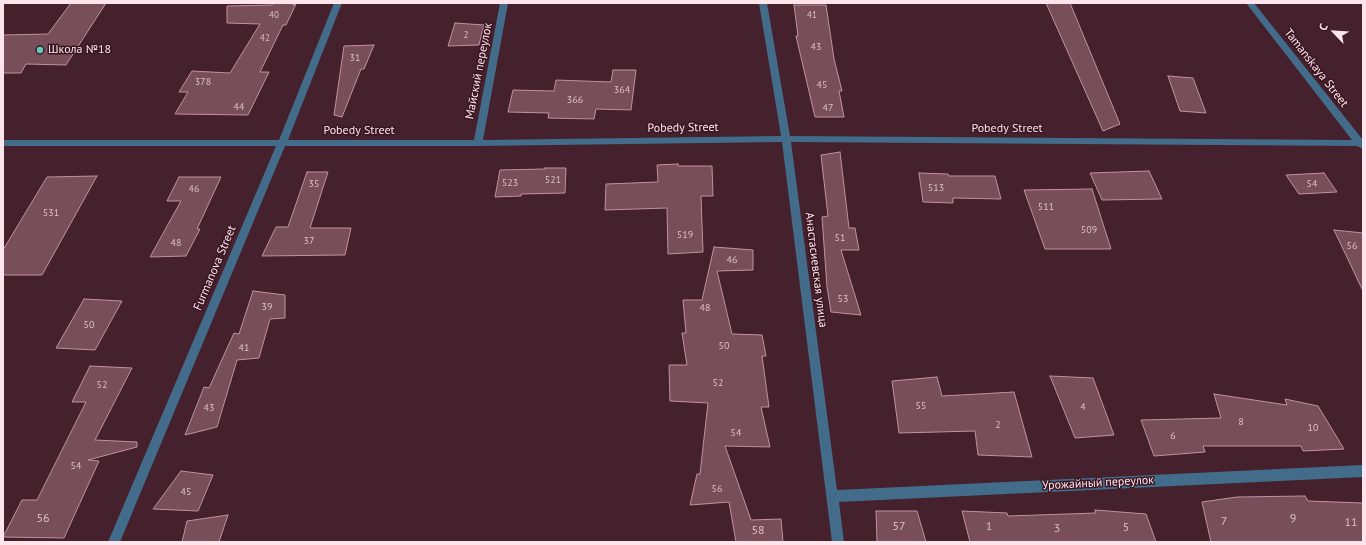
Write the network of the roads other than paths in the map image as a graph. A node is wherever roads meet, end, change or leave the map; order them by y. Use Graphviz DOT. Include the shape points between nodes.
graph roads {
  1 [pos="338,3"];
  2 [pos="504,3"];
  3 [pos="763,3"];
  4 [pos="1250,3"];
  5 [pos="786,139"];
  6 [pos="282,143"];
  7 [pos="478,143"];
  8 [pos="4,145"];
  9 [pos="1362,145"];
  10 [pos="1363,471"];
  11 [pos="832,496"];
  12 [pos="114,542"];
  13 [pos="838,542"];
  1 -- 6 [label="street, Furmanova Street"];
  2 -- 7 [label="street, Майский переулок"];
  3 -- 5 [label="street, Анастасиевская улица"];
  4 -- 9 [label="street, Tamanskaya Street"];
  5 -- 7 [label="street, Pobedy Street"];
  5 -- 9 [label="street, Pobedy Street"];
  5 -- 11 [label="street, Анастасиевская улица"];
  6 -- 7 [label="street, Pobedy Street"];
  6 -- 8 [label="street, Pobedy Street"];
  6 -- 12 [label="street, Furmanova Street"];
  10 -- 11 [label="street, Урожайный переулок"];
  11 -- 13 [label="street, Анастасиевская улица"];
}
